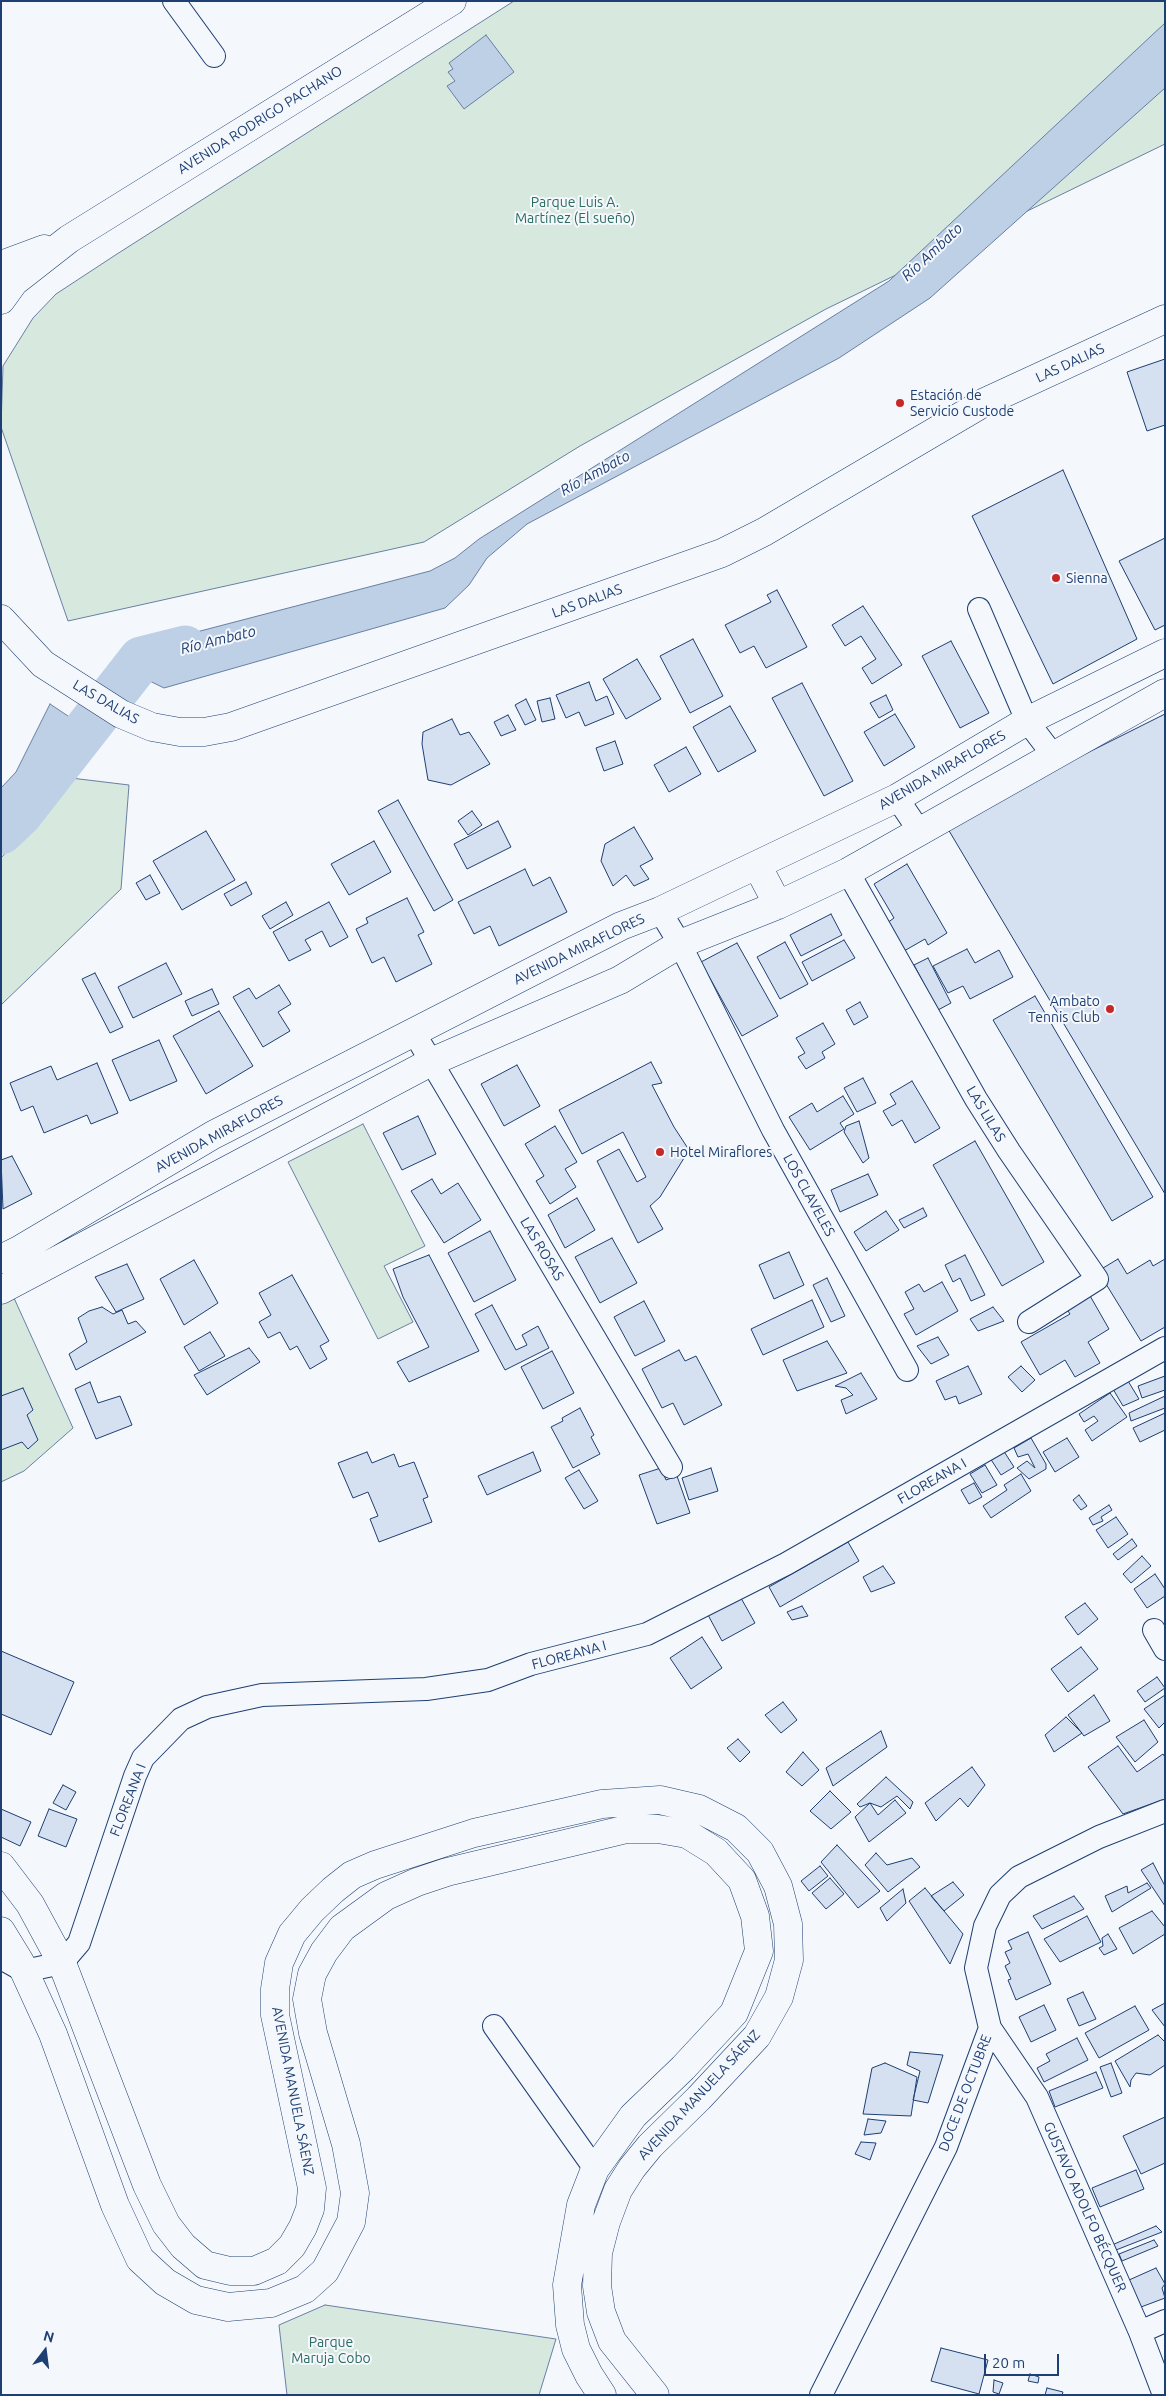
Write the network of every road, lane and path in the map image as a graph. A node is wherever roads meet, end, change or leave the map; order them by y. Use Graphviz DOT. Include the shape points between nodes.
graph roads {
  1 [pos="174,1"];
  2 [pos="452,1"];
  3 [pos="214,56"];
  4 [pos="69,239"];
  5 [pos="1,265"];
  6 [pos="1,300"];
  7 [pos="1165,319"];
  8 [pos="980,609"];
  9 [pos="1,619"];
  10 [pos="1165,653"];
  11 [pos="1165,693"];
  12 [pos="1027,721"];
  13 [pos="1053,755"];
  14 [pos="897,798"];
  15 [pos="920,832"];
  16 [pos="757,865"];
  17 [pos="848,872"];
  18 [pos="778,905"];
  19 [pos="660,911"];
  20 [pos="680,944"];
  21 [pos="413,1031"];
  22 [pos="431,1062"];
  23 [pos="213,1135"];
  24 [pos="230,1170"];
  25 [pos="1,1259"];
  26 [pos="1,1290"];
  27 [pos="1029,1322"];
  28 [pos="1165,1348"];
  29 [pos="907,1370"];
  30 [pos="671,1467"];
  31 [pos="1154,1630"];
  32 [pos="1165,1649"];
  33 [pos="1165,1811"];
  34 [pos="1,1866"];
  35 [pos="1,1931"];
  36 [pos="62,1963"];
  37 [pos="12,1965"];
  38 [pos="494,2026"];
  39 [pos="990,2028"];
  40 [pos="595,2169"];
  41 [pos="1165,2321"];
  42 [pos="1140,2332"];
  43 [pos="602,2395"];
  44 [pos="655,2395"];
  45 [pos="821,2395"];
  46 [pos="1164,2395"];
  1 -- 3 [label="street"];
  2 -- 4 [label="main road, AVENIDA RODRIGO PACHANO"];
  4 -- 5 [label="main road, AVENIDA RODRIGO PACHANO"];
  4 -- 6 [label="main road, AVENIDA RODRIGO PACHANO" via="14,282"];
  7 -- 9 [label="main road, LAS DALIAS" via="986,402 764,532 722,553 231,727 180,732 152,727 121,714 43,664"];
  8 -- 12 [label="street"];
  10 -- 12 [label="main road, AVENIDA MIRAFLORES"];
  11 -- 13 [label="main road"];
  12 -- 13 [label="street"];
  12 -- 14 [label="main road, AVENIDA MIRAFLORES"];
  13 -- 15 [label="main road"];
  14 -- 15 [label="street"];
  14 -- 16 [label="main road, AVENIDA MIRAFLORES"];
  15 -- 17 [label="main road"];
  16 -- 18 [label="main road"];
  16 -- 19 [label="main road, AVENIDA MIRAFLORES"];
  17 -- 18 [label="main road"];
  17 -- 27 [label="street, LAS LILAS" via="976,1098 1097,1279"];
  18 -- 20 [label="main road"];
  19 -- 20 [label="street, LOS CLAVELES"];
  19 -- 21 [label="main road, AVENIDA MIRAFLORES" via="621,926"];
  20 -- 22 [label="main road" via="620,980"];
  20 -- 29 [label="street, LOS CLAVELES" via="773,1130"];
  21 -- 22 [label="street, LAS ROSAS"];
  21 -- 23 [label="main road, AVENIDA MIRAFLORES"];
  22 -- 24 [label="main road"];
  22 -- 30 [label="street, LAS ROSAS"];
  23 -- 24 [label="main road"];
  23 -- 25 [label="main road, AVENIDA MIRAFLORES"];
  24 -- 26 [label="main road"];
  28 -- 36 [label="street, FLOREANA I" via="786,1564 647,1634 531,1664 488,1680 426,1689 262,1695 207,1707 181,1719 143,1758 79,1943"];
  31 -- 32 [label="street"];
  33 -- 39 [label="street, DOCE DE OCTUBRE" via="1099,1837 1019,1877 1000,1895 985,1926 976,1968"];
  34 -- 36 [label="main road, AVENIDA MANUELA SÁENZ" via="30,1904"];
  35 -- 37 [label="main road"];
  36 -- 37 [label="street"];
  36 -- 44 [label="main road, AVENIDA MANUELA SÁENZ" via="147,2185 166,2224 183,2246 205,2265 254,2272 277,2261 292,2246 310,2209 312,2188 276,2015 275,1989 280,1963 292,1934 326,1897 352,1875 375,1865 474,1833 602,1804 660,1800 699,1809 736,1828 760,1852 778,1886 788,1924 789,1960 779,1997 757,2036 632,2168 618,2190 598,2253 597,2286 601,2312 612,2341"];
  37 -- 40 [label="main road" via="53,2034 115,2205 140,2258 165,2282 196,2300 228,2307 271,2304 305,2290 325,2271 351,2222 356,2193 307,1999 312,1974 342,1928 386,1896 447,1872 627,1829 658,1829 687,1834 716,1852 742,1880 755,1916 759,1951 734,2013 633,2116"];
  38 -- 40 [label="street"];
  39 -- 42 [label="street, GUSTAVO ADOLFO BÉCQUER" via="1037,2097"];
  39 -- 45 [label="street, DOCE DE OCTUBRE" via="946,2147"];
  40 -- 43 [label="main road" via="581,2205 568,2285 570,2325 576,2349"];
  41 -- 42 [label="street"];
  42 -- 46 [label="street, GUSTAVO ADOLFO BÉCQUER"];
}
